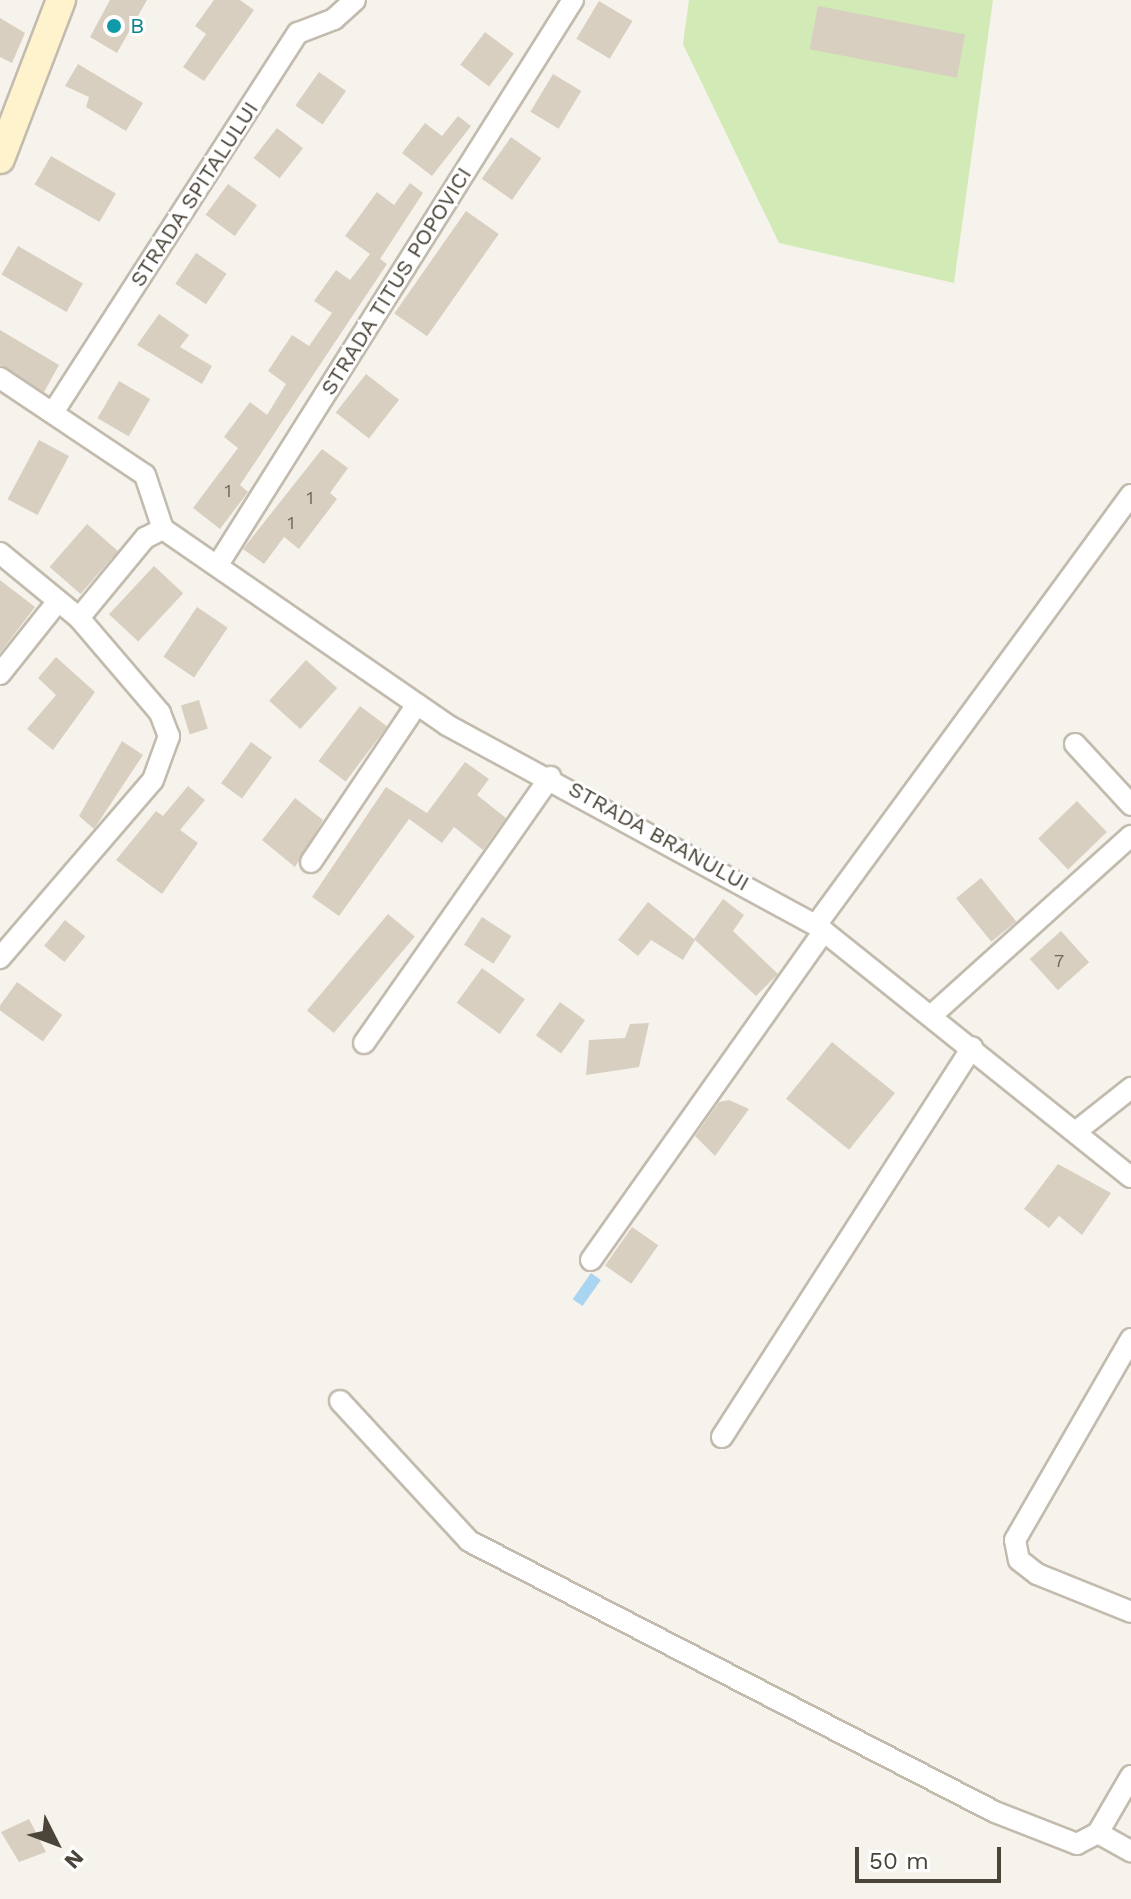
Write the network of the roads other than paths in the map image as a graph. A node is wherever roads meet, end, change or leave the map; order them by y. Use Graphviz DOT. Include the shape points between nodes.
graph roads {
  1 [pos="61,0"];
  2 [pos="355,0"];
  3 [pos="573,0"];
  4 [pos="0,159"];
  5 [pos="0,378"];
  6 [pos="54,411"];
  7 [pos="1131,495"];
  8 [pos="163,529"];
  9 [pos="0,553"];
  10 [pos="219,563"];
  11 [pos="58,601"];
  12 [pos="79,618"];
  13 [pos="0,674"];
  14 [pos="417,704"];
  15 [pos="1075,744"];
  16 [pos="550,777"];
  17 [pos="1131,805"];
  18 [pos="1131,836"];
  19 [pos="311,862"];
  20 [pos="820,928"];
  21 [pos="0,958"];
  22 [pos="932,1015"];
  23 [pos="364,1043"];
  24 [pos="972,1047"];
  25 [pos="1131,1088"];
  26 [pos="1078,1130"];
  27 [pos="1131,1177"];
  28 [pos="591,1260"];
  29 [pos="1131,1339"];
  30 [pos="340,1401"];
  31 [pos="722,1437"];
  32 [pos="1131,1612"];
  33 [pos="1131,1776"];
  34 [pos="1098,1833"];
  35 [pos="1131,1851"];
  1 -- 4 [label="main road"];
  2 -- 6 [label="street, STRADA SPITALULUI" via="334,19 298,33"];
  3 -- 10 [label="street, STRADA TITUS POPOVICI"];
  5 -- 6 [label="street"];
  6 -- 8 [label="street" via="145,475"];
  7 -- 20 [label="street"];
  8 -- 10 [label="street, STRADA BRANULUI"];
  8 -- 12 [label="street" via="145,538"];
  9 -- 11 [label="street"];
  10 -- 14 [label="street, STRADA BRANULUI"];
  11 -- 12 [label="street"];
  11 -- 13 [label="street"];
  12 -- 21 [label="street" via="160,713 167,755"];
  14 -- 16 [label="street, STRADA BRANULUI"];
  14 -- 19 [label="street"];
  15 -- 17 [label="street"];
  16 -- 20 [label="street, STRADA BRANULUI"];
  16 -- 23 [label="street"];
  18 -- 22 [label="street"];
  20 -- 22 [label="street, STRADA BRANULUI"];
  20 -- 28 [label="street"];
  22 -- 24 [label="street, STRADA BRANULUI"];
  24 -- 26 [label="street, STRADA BRANULUI"];
  24 -- 31 [label="street"];
  25 -- 26 [label="street"];
  26 -- 27 [label="street, STRADA BRANULUI"];
  29 -- 32 [label="street" via="1015,1540 1019,1560 1037,1574"];
  30 -- 34 [label="street" via="469,1541 995,1812 1077,1844"];
  33 -- 34 [label="street"];
  34 -- 35 [label="street"];
}
